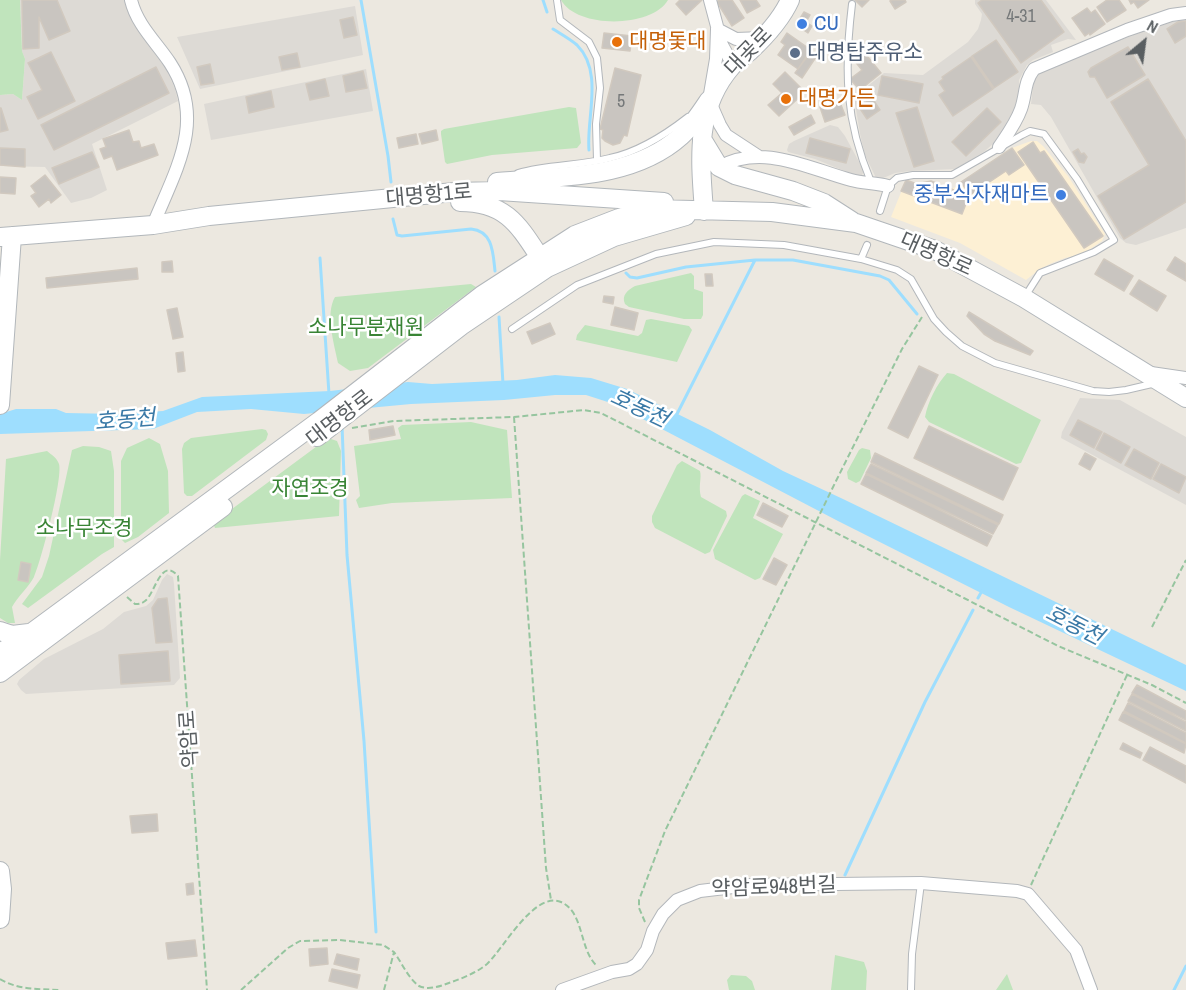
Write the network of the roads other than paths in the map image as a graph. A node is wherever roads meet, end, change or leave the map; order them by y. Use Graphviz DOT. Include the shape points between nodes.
graph roads {
  1 [pos="131,0"];
  2 [pos="558,0"];
  3 [pos="710,0"];
  4 [pos="790,0"];
  5 [pos="852,4"];
  6 [pos="1186,13"];
  7 [pos="717,29"];
  8 [pos="763,38"];
  9 [pos="733,65"];
  10 [pos="710,100"];
  11 [pos="701,137"];
  12 [pos="999,147"];
  13 [pos="759,156"];
  14 [pos="597,160"];
  15 [pos="719,167"];
  16 [pos="871,182"];
  17 [pos="487,183"];
  18 [pos="888,186"];
  19 [pos="454,192"];
  20 [pos="704,211"];
  21 [pos="880,211"];
  22 [pos="856,223"];
  23 [pos="153,225"];
  24 [pos="6,236"];
  25 [pos="867,245"];
  26 [pos="861,259"];
  27 [pos="543,262"];
  28 [pos="1024,298"];
  29 [pos="512,329"];
  30 [pos="1143,372"];
  31 [pos="1186,378"];
  32 [pos="1160,382"];
  33 [pos="0,398"];
  34 [pos="1186,398"];
  35 [pos="0,405"];
  36 [pos="0,631"];
  37 [pos="31,633"];
  38 [pos="0,653"];
  39 [pos="0,673"];
  40 [pos="0,871"];
  41 [pos="921,883"];
  42 [pos="0,919"];
  43 [pos="562,990"];
  44 [pos="911,990"];
  45 [pos="1091,990"];
  1 -- 23 [label="street" via="136,16 181,83 188,109 186,141"];
  2 -- 14 [label="lane" via="560,20 589,42 597,58"];
  3 -- 7 [label="street"];
  4 -- 8 [label="street, 대곶로"];
  5 -- 16 [label="lane" via="847,64 852,118"];
  6 -- 12 [label="street" via="1127,30 1034,69 1026,82 1018,116"];
  7 -- 8 [label="street" via="736,39"];
  7 -- 9 [label="street"];
  7 -- 10 [label="street"];
  8 -- 9 [label="street, 대곶로"];
  9 -- 10 [label="street, 대곶로"];
  10 -- 11 [label="street, 대곶로"];
  10 -- 13 [label="street" via="726,135"];
  10 -- 14 [label="lane" via="652,140 610,159"];
  10 -- 17 [label="street" via="681,136 656,154 629,166 596,173"];
  11 -- 15 [label="street"];
  11 -- 20 [label="street, 대곶로"];
  12 -- 18 [label="lane" via="952,175 905,176"];
  12 -- 28 [label="lane" via="1030,131 1044,134 1077,178 1114,240 1088,255 1040,273"];
  13 -- 15 [label="street" via="730,160"];
  13 -- 16 [label="street"];
  14 -- 17 [label="lane" via="526,170"];
  15 -- 22 [label="street" via="824,203"];
  16 -- 18 [label="street"];
  17 -- 19 [label="street"];
  18 -- 21 [label="lane"];
  19 -- 20 [label="street, 대명항1로" via="499,191 681,203"];
  19 -- 23 [label="street, 대명항1로"];
  20 -- 22 [label="street, 대명항로" via="772,212"];
  20 -- 27 [label="street, 대명항로"];
  22 -- 28 [label="street, 대명항로" via="935,250"];
  23 -- 24 [label="street, 대명항1로"];
  23 -- 27 [label="street, 대명항1로" via="210,225 439,202 478,203 502,211"];
  24 -- 33 [label="street"];
  25 -- 26 [label="lane"];
  26 -- 29 [label="lane" via="784,244 714,242 656,254 577,285"];
  26 -- 32 [label="lane" via="897,270 910,279 934,319 962,345 995,363 1093,391 1126,390"];
  27 -- 37 [label="street, 대명항로" via="482,295"];
  27 -- 39 [label="street, 대명항로" via="401,372 345,425"];
  28 -- 30 [label="street, 대명항로"];
  30 -- 31 [label="street, 대명항로"];
  30 -- 32 [label="street, 대명항로"];
  32 -- 34 [label="street, 대명항로"];
  33 -- 35 [label="street"];
  36 -- 37 [label="street" via="12,635"];
  37 -- 38 [label="street, 대명항로"];
  40 -- 42 [label="street"];
  41 -- 43 [label="street, 약암로948번길" via="750,885 700,891 669,906 637,964"];
  41 -- 44 [label="lane"];
  41 -- 45 [label="street, 약암로948번길" via="1028,894 1076,950"];
}
